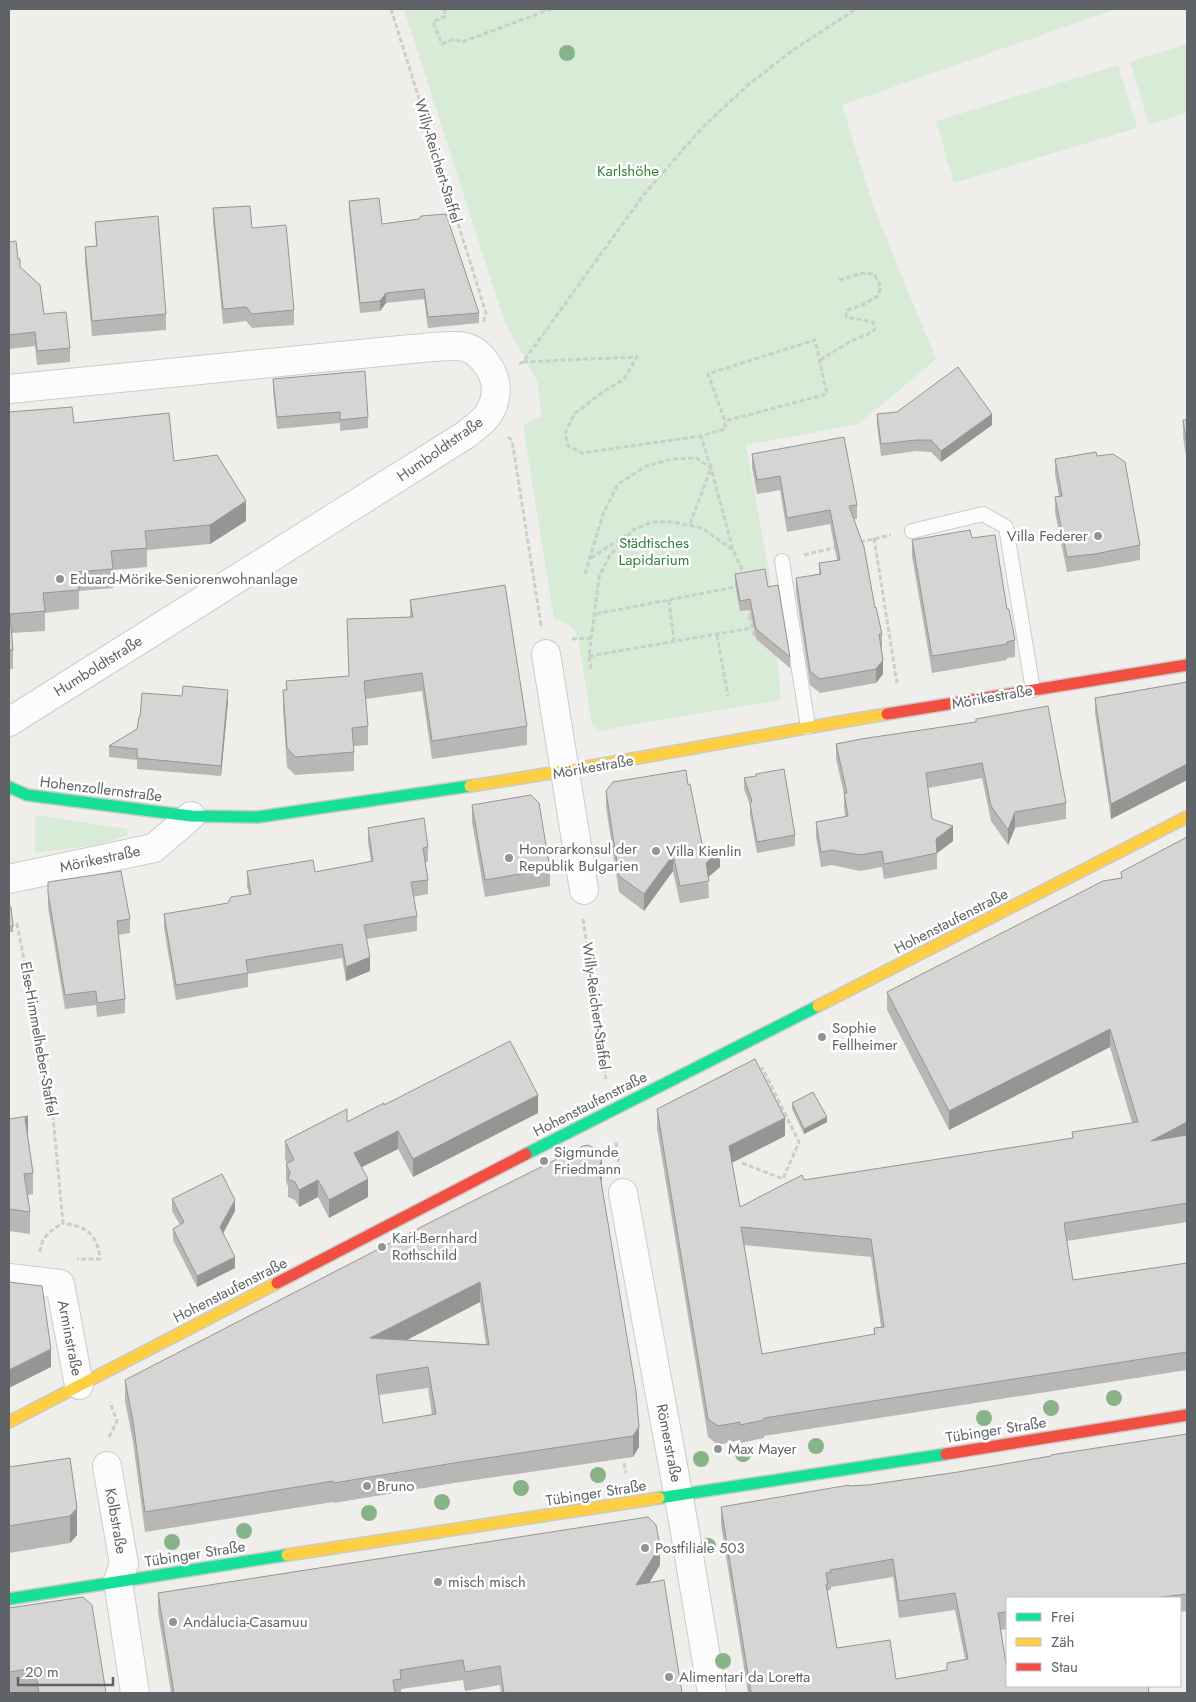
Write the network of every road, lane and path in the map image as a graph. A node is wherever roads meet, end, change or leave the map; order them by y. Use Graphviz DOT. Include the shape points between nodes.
graph roads {
  1 [pos="391,9"];
  2 [pos="444,9"];
  3 [pos="551,9"];
  4 [pos="856,9"];
  5 [pos="839,280"];
  6 [pos="486,313"];
  7 [pos="540,338"];
  8 [pos="820,360"];
  9 [pos="523,362"];
  10 [pos="9,389"];
  11 [pos="725,421"];
  12 [pos="701,436"];
  13 [pos="512,440"];
  14 [pos="711,468"];
  15 [pos="690,524"];
  16 [pos="633,530"];
  17 [pos="912,531"];
  18 [pos="856,543"];
  19 [pos="846,545"];
  20 [pos="733,550"];
  21 [pos="591,558"];
  22 [pos="782,561"];
  23 [pos="585,574"];
  24 [pos="669,600"];
  25 [pos="748,602"];
  26 [pos="596,614"];
  27 [pos="750,618"];
  28 [pos="756,618"];
  29 [pos="549,626"];
  30 [pos="752,628"];
  31 [pos="717,635"];
  32 [pos="755,635"];
  33 [pos="592,638"];
  34 [pos="569,639"];
  35 [pos="674,641"];
  36 [pos="546,654"];
  37 [pos="589,656"];
  38 [pos="1187,665"];
  39 [pos="591,669"];
  40 [pos="1032,690"];
  41 [pos="728,696"];
  42 [pos="902,713"];
  43 [pos="9,722"];
  44 [pos="808,728"];
  45 [pos="564,772"];
  46 [pos="9,788"];
  47 [pos="191,816"];
  48 [pos="1187,817"];
  49 [pos="9,879"];
  50 [pos="584,890"];
  51 [pos="583,918"];
  52 [pos="9,926"];
  53 [pos="750,1042"];
  54 [pos="611,1110"];
  55 [pos="742,1163"];
  56 [pos="623,1193"];
  57 [pos="63,1223"];
  58 [pos="40,1246"];
  59 [pos="99,1249"];
  60 [pos="9,1278"];
  61 [pos="79,1385"];
  62 [pos="1187,1415"];
  63 [pos="9,1422"];
  64 [pos="107,1466"];
  65 [pos="679,1495"];
  66 [pos="118,1581"];
  67 [pos="9,1599"];
  68 [pos="135,1693"];
  69 [pos="712,1693"];
  1 -- 6 [label="path, Willy-Reichert-Staffel"];
  2 -- 3 [label="path" via="446,16 433,22 442,44 454,39 462,42"];
  4 -- 7 [label="path" via="748,84 703,127 645,193"];
  5 -- 8 [label="path" via="863,272 874,274 881,287 878,296 847,310 846,318 873,322 875,329"];
  8 -- 11 [label="path" via="827,394"];
  8 -- 11 [label="path" via="815,340 708,374"];
  9 -- 12 [label="path" via="638,357 624,378 574,414 565,434 568,446 582,453"];
  10 -- 43 [label="street, Humboldtstraße" via="411,349 464,347 476,351 483,358 491,370 497,391 486,417 467,434"];
  11 -- 12 [label="path" via="725,429"];
  12 -- 14 [label="path"];
  13 -- 29 [label="path" via="541,625"];
  14 -- 15 [label="path"];
  14 -- 20 [label="path"];
  14 -- 21 [label="path" via="696,458 673,459 646,466 618,484 603,514"];
  15 -- 16 [label="path" via="652,522"];
  15 -- 20 [label="path" via="702,528"];
  16 -- 21 [label="path"];
  16 -- 26 [label="path" via="610,555 599,577"];
  17 -- 40 [label="lane" via="983,514 1006,527"];
  18 -- 42 [label="path" via="874,538"];
  19 -- 22 [label="path"];
  20 -- 24 [label="path" via="745,585"];
  21 -- 23 [label="path"];
  22 -- 44 [label="lane"];
  24 -- 26 [label="path"];
  24 -- 35 [label="path"];
  25 -- 27 [label="path"];
  26 -- 33 [label="path"];
  27 -- 28 [label="path"];
  27 -- 30 [label="path"];
  30 -- 31 [label="path"];
  30 -- 32 [label="path"];
  31 -- 35 [label="path"];
  31 -- 41 [label="path"];
  33 -- 34 [label="path"];
  33 -- 37 [label="path"];
  35 -- 37 [label="path"];
  36 -- 45 [label="street"];
  37 -- 39 [label="path"];
  38 -- 40 [label="street, Mörikestraße"];
  40 -- 42 [label="street, Mörikestraße"];
  42 -- 44 [label="street, Mörikestraße"];
  44 -- 45 [label="street, Mörikestraße"];
  45 -- 47 [label="street, Mörikestraße" via="258,817"];
  45 -- 50 [label="street"];
  46 -- 47 [label="street, Hohenzollernstraße" via="27,794"];
  47 -- 49 [label="street, Mörikestraße" via="154,848"];
  48 -- 53 [label="street, Hohenstaufenstraße"];
  51 -- 54 [label="path, Willy-Reichert-Staffel"];
  52 -- 57 [label="path, Else-Himmelheber-Staffel" via="17,924 51,1096"];
  53 -- 54 [label="street, Hohenstaufenstraße"];
  53 -- 55 [label="path" via="799,1142 783,1179"];
  54 -- 56 [label="path, Willy-Reichert-Staffel"];
  54 -- 61 [label="street, Hohenstaufenstraße"];
  56 -- 65 [label="street, Römerstraße"];
  57 -- 58 [label="path" via="44,1237"];
  57 -- 59 [label="path" via="88,1231"];
  60 -- 61 [label="street, Arminstraße" via="60,1284"];
  61 -- 63 [label="street, Hohenstaufenstraße"];
  62 -- 65 [label="street, Tübinger Straße"];
  64 -- 66 [label="street, Kolbstraße" via="124,1564"];
  65 -- 66 [label="street, Tübinger Straße"];
  65 -- 69 [label="street, Römerstraße"];
  66 -- 67 [label="street, Tübinger Straße"];
  66 -- 68 [label="street, Kolbstraße"];
}
